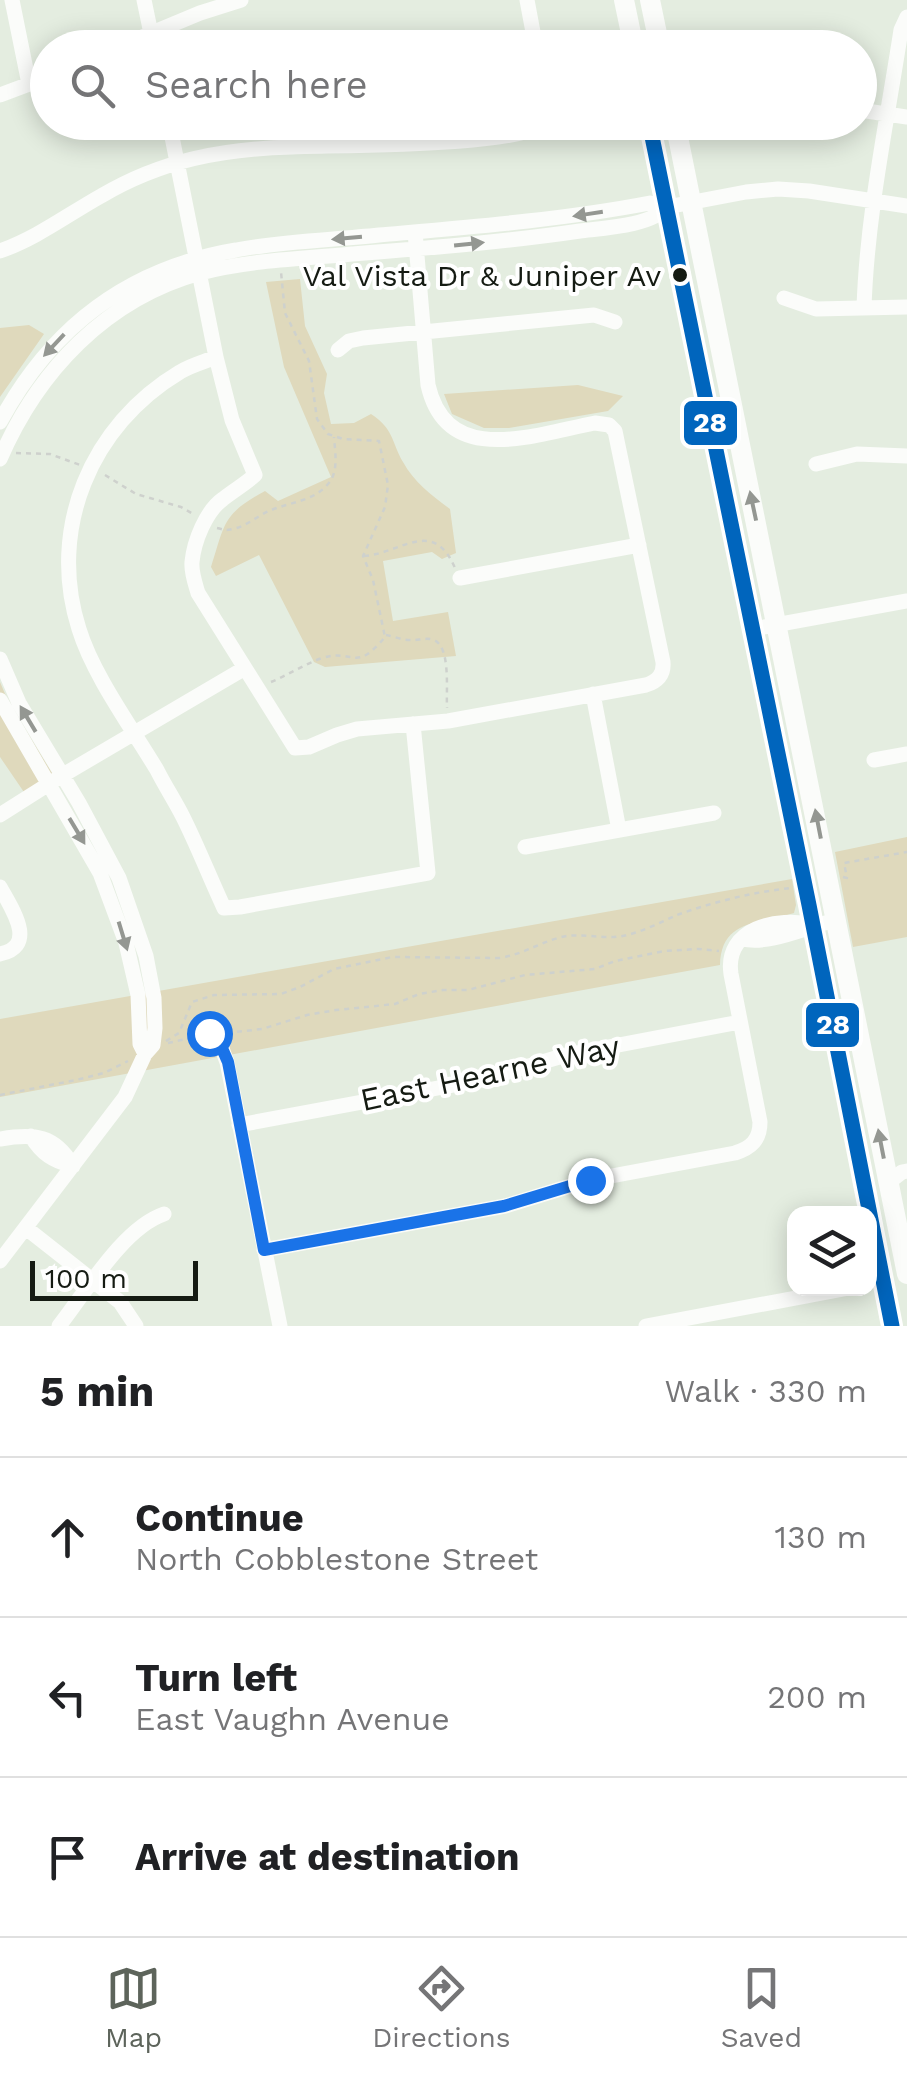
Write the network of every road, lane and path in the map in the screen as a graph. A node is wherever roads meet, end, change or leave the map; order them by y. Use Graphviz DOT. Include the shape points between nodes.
graph roads {
  1 [pos="12,0"];
  2 [pos="144,0"];
  3 [pos="241,0"];
  4 [pos="527,0"];
  5 [pos="624,0"];
  6 [pos="650,0"];
  7 [pos="907,17"];
  8 [pos="150,30"];
  9 [pos="169,30"];
  10 [pos="533,30"];
  11 [pos="630,30"];
  12 [pos="656,30"];
  13 [pos="30,84"];
  14 [pos="0,95"];
  15 [pos="877,113"];
  16 [pos="888,115"];
  17 [pos="907,118"];
  18 [pos="173,140"];
  19 [pos="407,140"];
  20 [pos="455,140"];
  21 [pos="653,140"];
  22 [pos="679,140"];
  23 [pos="407,144"];
  24 [pos="177,163"];
  25 [pos="692,202"];
  26 [pos="873,202"];
  27 [pos="907,206"];
  28 [pos="667,207"];
  29 [pos="416,240"];
  30 [pos="0,251"];
  31 [pos="280,261"];
  32 [pos="197,266"];
  33 [pos="784,298"];
  34 [pos="907,307"];
  35 [pos="864,308"];
  36 [pos="614,322"];
  37 [pos="423,332"];
  38 [pos="338,350"];
  39 [pos="216,357"];
  40 [pos="0,422"];
  41 [pos="334,436"];
  42 [pos="2,454"];
  43 [pos="907,456"];
  44 [pos="816,464"];
  45 [pos="92,466"];
  46 [pos="206,521"];
  47 [pos="638,545"];
  48 [pos="363,556"];
  49 [pos="460,578"];
  50 [pos="907,601"];
  51 [pos="778,624"];
  52 [pos="753,629"];
  53 [pos="384,634"];
  54 [pos="0,659"];
  55 [pos="246,668"];
  56 [pos="261,694"];
  57 [pos="593,694"];
  58 [pos="0,700"];
  59 [pos="448,721"];
  60 [pos="413,724"];
  61 [pos="136,734"];
  62 [pos="907,754"];
  63 [pos="874,760"];
  64 [pos="56,780"];
  65 [pos="714,813"];
  66 [pos="0,816"];
  67 [pos="619,830"];
  68 [pos="525,848"];
  69 [pos="907,852"];
  70 [pos="842,878"];
  71 [pos="0,888"];
  72 [pos="792,888"];
  73 [pos="837,920"];
  74 [pos="813,925"];
  75 [pos="730,953"];
  76 [pos="0,954"];
  77 [pos="740,1022"];
  78 [pos="209,1033"];
  79 [pos="145,1054"];
  80 [pos="0,1094"];
  81 [pos="240,1124"];
  82 [pos="0,1139"];
  83 [pos="73,1166"];
  84 [pos="901,1180"];
  85 [pos="864,1186"];
  86 [pos="866,1206"];
  87 [pos="164,1214"];
  88 [pos="26,1228"];
  89 [pos="264,1250"];
  90 [pos="0,1261"];
  91 [pos="907,1274"];
  92 [pos="94,1281"];
  93 [pos="877,1286"];
  94 [pos="806,1296"];
  95 [pos="59,1326"];
  96 [pos="136,1326"];
  97 [pos="280,1326"];
  98 [pos="646,1326"];
  99 [pos="892,1326"];
  1 -- 13 [label="street"];
  2 -- 8 [label="street"];
  3 -- 9 [label="street"];
  4 -- 10 [label="street"];
  5 -- 11 [label="main road"];
  6 -- 12 [label="main road"];
  7 -- 16 [label="street"];
  13 -- 14 [label="street"];
  15 -- 16 [label="street"];
  16 -- 17 [label="street"];
  16 -- 26 [label="street"];
  18 -- 24 [label="street"];
  19 -- 23 [label="street"];
  20 -- 23 [label="street"];
  21 -- 28 [label="main road"];
  22 -- 25 [label="main road"];
  23 -- 24 [label="street" via="228,151"];
  24 -- 30 [label="street"];
  24 -- 32 [label="street"];
  25 -- 26 [label="street" via="778,189"];
  25 -- 28 [label="street"];
  51 -- 25 [label="main road, one-way"];
  26 -- 27 [label="street"];
  26 -- 35 [label="street"];
  28 -- 29 [label="street" via="650,204"];
  28 -- 52 [label="main road"];
  29 -- 31 [label="street"];
  29 -- 32 [label="street, one-way" via="262,246"];
  29 -- 37 [label="street"];
  31 -- 32 [label="street"];
  31 -- 41 [label="path" via="285,313 309,362 317,419"];
  32 -- 39 [label="street"];
  32 -- 40 [label="street, one-way" via="142,279 79,320 30,374"];
  32 -- 42 [label="street" via="115,312 75,345 28,405"];
  33 -- 35 [label="street" via="816,308"];
  34 -- 35 [label="street"];
  36 -- 37 [label="street" via="594,315"];
  37 -- 38 [label="street" via="356,339"];
  37 -- 47 [label="street" via="429,391 456,430 480,440 506,439 609,424"];
  39 -- 45 [label="street" via="182,370 133,409"];
  39 -- 46 [label="street" via="255,476 222,499"];
  41 -- 46 [label="path" via="331,481 316,494 236,529"];
  41 -- 48 [label="path" via="379,441 385,507"];
  42 -- 45 [label="path" via="50,454"];
  43 -- 44 [label="street" via="857,454"];
  45 -- 46 [label="path" via="119,486"];
  45 -- 61 [label="street" via="68,548 73,602 93,662"];
  46 -- 55 [label="street" via="192,561 198,593"];
  47 -- 49 [label="street"];
  47 -- 57 [label="street" via="660,677"];
  48 -- 49 [label="path" via="427,540 448,553"];
  48 -- 53 [label="path"];
  50 -- 51 [label="street"];
  51 -- 52 [label="street"];
  73 -- 51 [label="main road, one-way"];
  52 -- 74 [label="main road"];
  53 -- 56 [label="path" via="361,659 324,657"];
  53 -- 59 [label="path" via="442,647"];
  64 -- 54 [label="street, one-way"];
  55 -- 56 [label="street"];
  55 -- 61 [label="street"];
  56 -- 60 [label="street" via="295,748 358,729"];
  57 -- 59 [label="street"];
  57 -- 67 [label="street"];
  58 -- 64 [label="street"];
  59 -- 60 [label="street"];
  60 -- 61 [label="street" via="428,873 240,908 224,908"];
  61 -- 64 [label="street"];
  62 -- 63 [label="street"];
  64 -- 66 [label="street"];
  64 -- 79 [label="street" via="120,878 139,930"];
  65 -- 67 [label="street"];
  67 -- 68 [label="street"];
  69 -- 70 [label="path" via="844,863 848,878"];
  71 -- 76 [label="street" via="20,943"];
  72 -- 78 [label="path" via="698,909 616,938 572,935 499,958 392,957 334,969 281,994 214,995 192,1002 179,1032 161,1044"];
  73 -- 74 [label="street"];
  84 -- 73 [label="main road, one-way"];
  74 -- 75 [label="street" via="742,939"];
  74 -- 85 [label="main road"];
  75 -- 77 [label="street"];
  75 -- 78 [label="path" via="664,951 307,1015 262,1029"];
  77 -- 81 [label="street, East Hearne Way" via="566,1054 482,1080"];
  77 -- 89 [label="street" via="760,1122 755,1142 735,1153 590,1180 504,1206"];
  78 -- 81 [label="street" via="226,1057"];
  79 -- 80 [label="path" via="104,1073"];
  79 -- 83 [label="street" via="125,1097"];
  81 -- 89 [label="street"];
  82 -- 83 [label="street" via="50,1140"];
  83 -- 88 [label="street"];
  84 -- 85 [label="street"];
  84 -- 91 [label="main road"];
  85 -- 86 [label="main road"];
  87 -- 92 [label="street" via="137,1228"];
  88 -- 90 [label="street"];
  88 -- 92 [label="street"];
  89 -- 97 [label="street"];
  92 -- 95 [label="street"];
  92 -- 96 [label="street"];
  93 -- 99 [label="main road"];
  94 -- 98 [label="street"];
}
